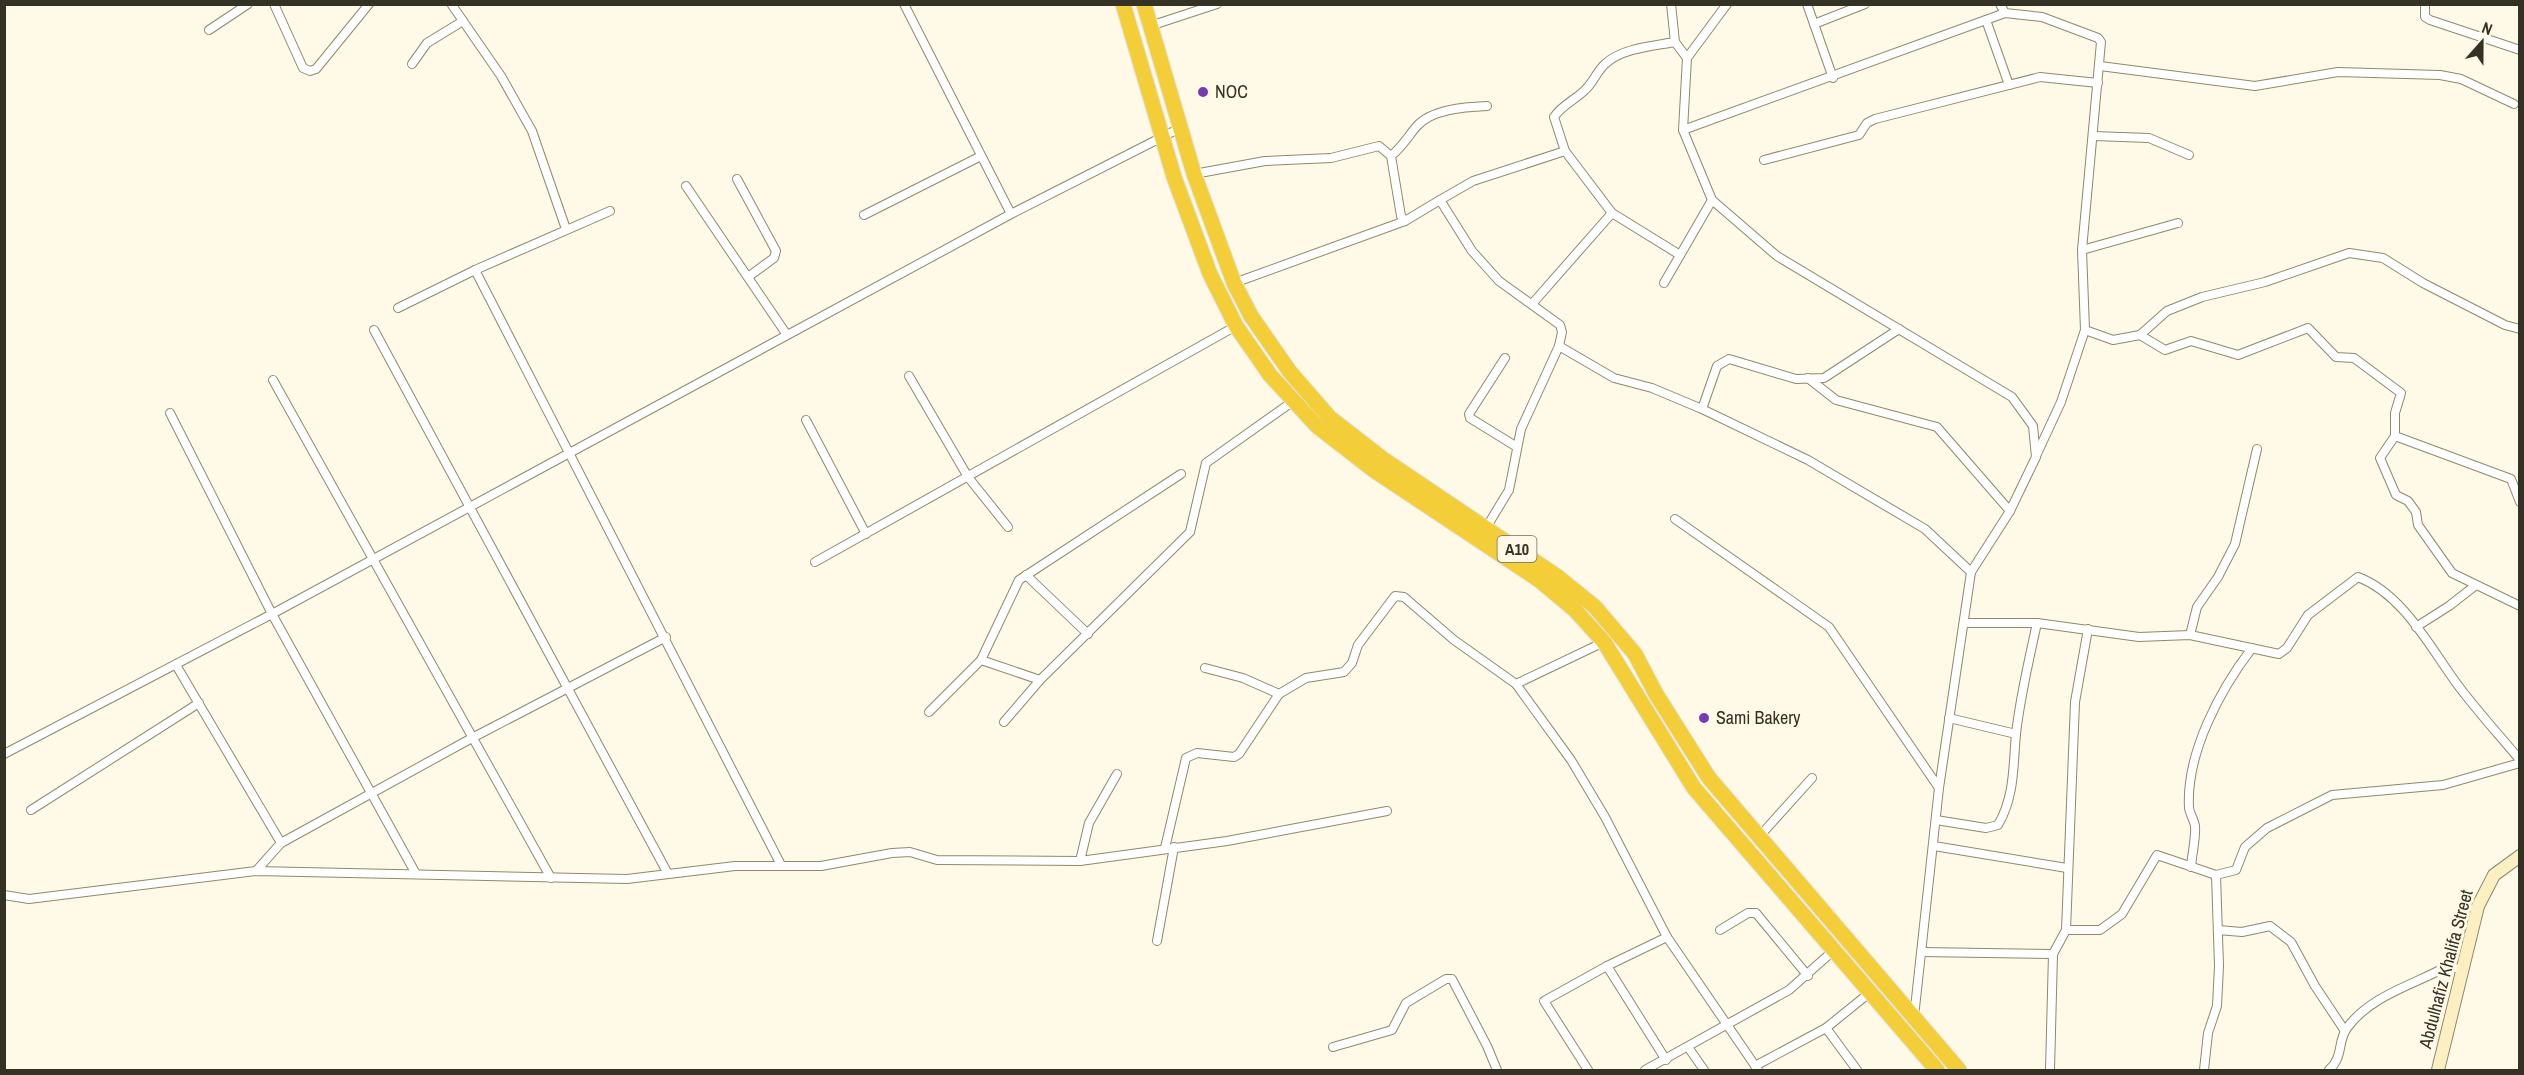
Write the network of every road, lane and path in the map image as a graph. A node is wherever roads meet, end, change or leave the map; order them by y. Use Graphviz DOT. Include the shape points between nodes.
graph roads {
  1 [pos="248,4"];
  2 [pos="274,4"];
  3 [pos="369,4"];
  4 [pos="904,4"];
  5 [pos="1123,4"];
  6 [pos="1144,4"];
  7 [pos="1217,4"];
  8 [pos="1671,4"];
  9 [pos="1727,4"];
  10 [pos="1807,4"];
  11 [pos="1865,4"];
  12 [pos="2000,4"];
  13 [pos="2425,4"];
  14 [pos="452,5"];
  15 [pos="2005,13"];
  16 [pos="1986,20"];
  17 [pos="462,21"];
  18 [pos="1814,24"];
  19 [pos="1150,26"];
  20 [pos="209,30"];
  21 [pos="1675,42"];
  22 [pos="2520,50"];
  23 [pos="1688,58"];
  24 [pos="412,64"];
  25 [pos="2100,66"];
  26 [pos="1833,78"];
  27 [pos="2098,83"];
  28 [pos="2009,85"];
  29 [pos="2514,104"];
  30 [pos="1487,106"];
  31 [pos="1182,126"];
  32 [pos="1683,130"];
  33 [pos="1164,136"];
  34 [pos="2094,136"];
  35 [pos="1565,151"];
  36 [pos="2189,155"];
  37 [pos="981,156"];
  38 [pos="1391,156"];
  39 [pos="1764,160"];
  40 [pos="1194,174"];
  41 [pos="737,179"];
  42 [pos="686,186"];
  43 [pos="1440,200"];
  44 [pos="1712,200"];
  45 [pos="610,210"];
  46 [pos="1612,213"];
  47 [pos="1011,214"];
  48 [pos="864,215"];
  49 [pos="1405,221"];
  50 [pos="2178,223"];
  51 [pos="566,229"];
  52 [pos="2082,250"];
  53 [pos="1680,255"];
  54 [pos="475,270"];
  55 [pos="748,277"];
  56 [pos="1234,283"];
  57 [pos="1664,283"];
  58 [pos="1532,304"];
  59 [pos="398,308"];
  60 [pos="1236,326"];
  61 [pos="1899,329"];
  62 [pos="2520,329"];
  63 [pos="374,330"];
  64 [pos="2085,330"];
  65 [pos="787,335"];
  66 [pos="2139,335"];
  67 [pos="1559,346"];
  68 [pos="1505,358"];
  69 [pos="909,376"];
  70 [pos="1808,378"];
  71 [pos="273,380"];
  72 [pos="1292,402"];
  73 [pos="1702,409"];
  74 [pos="170,413"];
  75 [pos="806,420"];
  76 [pos="2395,436"];
  77 [pos="1517,447"];
  78 [pos="2257,449"];
  79 [pos="570,452"];
  80 [pos="2036,457"];
  81 [pos="1379,465"];
  82 [pos="1181,474"];
  83 [pos="968,477"];
  84 [pos="2515,479"];
  85 [pos="2520,502"];
  86 [pos="471,506"];
  87 [pos="2010,511"];
  88 [pos="1675,519"];
  89 [pos="1008,527"];
  90 [pos="1485,528"];
  91 [pos="866,534"];
  92 [pos="371,560"];
  93 [pos="815,562"];
  94 [pos="1971,572"];
  95 [pos="1026,574"];
  96 [pos="2476,585"];
  97 [pos="2520,606"];
  98 [pos="272,614"];
  99 [pos="1965,623"];
  100 [pos="2037,623"];
  101 [pos="2416,627"];
  102 [pos="2088,629"];
  103 [pos="1088,634"];
  104 [pos="2190,635"];
  105 [pos="666,637"];
  106 [pos="1604,642"];
  107 [pos="2253,648"];
  108 [pos="981,660"];
  109 [pos="176,664"];
  110 [pos="1205,668"];
  111 [pos="1040,680"];
  112 [pos="1516,684"];
  113 [pos="569,689"];
  114 [pos="1279,694"];
  115 [pos="199,703"];
  116 [pos="929,712"];
  117 [pos="1949,718"];
  118 [pos="1004,722"];
  119 [pos="2016,734"];
  120 [pos="472,738"];
  121 [pos="4,754"];
  122 [pos="2520,761"];
  123 [pos="1117,774"];
  124 [pos="1812,778"];
  125 [pos="1939,788"];
  126 [pos="371,795"];
  127 [pos="31,810"];
  128 [pos="1387,811"];
  129 [pos="1936,820"];
  130 [pos="1758,838"];
  131 [pos="281,843"];
  132 [pos="1934,846"];
  133 [pos="1170,848"];
  134 [pos="2520,856"];
  135 [pos="1080,861"];
  136 [pos="781,865"];
  137 [pos="2192,867"];
  138 [pos="2067,868"];
  139 [pos="256,871"];
  140 [pos="667,872"];
  141 [pos="416,874"];
  142 [pos="2216,875"];
  143 [pos="551,878"];
  144 [pos="4,895"];
  145 [pos="1720,930"];
  146 [pos="2066,930"];
  147 [pos="2218,930"];
  148 [pos="1667,937"];
  149 [pos="1157,941"];
  150 [pos="1833,951"];
  151 [pos="1922,952"];
  152 [pos="2053,954"];
  153 [pos="1607,966"];
  154 [pos="2461,969"];
  155 [pos="1808,976"];
  156 [pos="1883,982"];
  157 [pos="1870,992"];
  158 [pos="1914,1017"];
  159 [pos="1725,1024"];
  160 [pos="1826,1028"];
  161 [pos="2345,1031"];
  162 [pos="1332,1047"];
  163 [pos="1688,1047"];
  164 [pos="1666,1060"];
  165 [pos="1757,1068"];
  166 [pos="1647,1070"];
  167 [pos="1497,1071"];
  168 [pos="1588,1071"];
  169 [pos="1704,1071"];
  170 [pos="1857,1071"];
  171 [pos="1937,1071"];
  172 [pos="1959,1071"];
  173 [pos="2050,1071"];
  174 [pos="2204,1071"];
  175 [pos="2329,1071"];
  176 [pos="2438,1071"];
  1 -- 20 [label="street"];
  2 -- 3 [label="street" via="303,68 310,72"];
  4 -- 37 [label="street"];
  5 -- 33 [label="highway, A10"];
  6 -- 19 [label="highway, A10"];
  7 -- 19 [label="street"];
  8 -- 21 [label="street"];
  9 -- 23 [label="street"];
  10 -- 18 [label="street"];
  11 -- 18 [label="street"];
  12 -- 15 [label="street"];
  13 -- 22 [label="street" via="2425,17 2430,20"];
  14 -- 17 [label="street"];
  15 -- 16 [label="street"];
  15 -- 25 [label="street" via="2042,17 2098,39"];
  16 -- 26 [label="street"];
  16 -- 28 [label="street"];
  17 -- 24 [label="street" via="427,43"];
  17 -- 51 [label="street" via="501,76 532,131"];
  18 -- 26 [label="street"];
  19 -- 31 [label="highway, A10"];
  21 -- 23 [label="street"];
  21 -- 35 [label="street" via="1638,49 1603,65 1586,90 1554,117"];
  23 -- 32 [label="street"];
  25 -- 27 [label="street"];
  25 -- 29 [label="street" via="2255,86 2338,72 2440,75 2461,79"];
  26 -- 32 [label="street"];
  27 -- 28 [label="street" via="2040,77"];
  27 -- 34 [label="street"];
  28 -- 39 [label="street" via="1875,119 1859,135"];
  30 -- 38 [label="street" via="1460,108 1434,116 1417,126 1406,144"];
  31 -- 33 [label="street"];
  31 -- 40 [label="highway, A10"];
  32 -- 44 [label="street"];
  33 -- 47 [label="street"];
  33 -- 60 [label="highway, A10" via="1193,230"];
  34 -- 36 [label="street" via="2149,138"];
  34 -- 52 [label="street"];
  35 -- 43 [label="street" via="1473,181"];
  35 -- 46 [label="street"];
  37 -- 47 [label="street"];
  37 -- 48 [label="street"];
  38 -- 40 [label="street" via="1379,146 1331,158 1265,161"];
  38 -- 49 [label="street"];
  40 -- 56 [label="highway, A10"];
  41 -- 55 [label="street" via="776,251 774,258"];
  42 -- 55 [label="street"];
  43 -- 49 [label="street"];
  43 -- 58 [label="street" via="1472,251 1499,281"];
  44 -- 53 [label="street"];
  44 -- 61 [label="street" via="1777,256"];
  45 -- 51 [label="street"];
  46 -- 53 [label="street"];
  46 -- 58 [label="street"];
  47 -- 65 [label="street"];
  49 -- 56 [label="street"];
  50 -- 52 [label="street"];
  51 -- 54 [label="street"];
  52 -- 64 [label="street"];
  53 -- 57 [label="street"];
  54 -- 59 [label="street"];
  54 -- 79 [label="street"];
  55 -- 65 [label="street"];
  56 -- 81 [label="highway, A10" via="1270,346 1310,397"];
  58 -- 67 [label="street" via="1560,324"];
  60 -- 72 [label="highway, A10"];
  60 -- 83 [label="street"];
  61 -- 70 [label="street" via="1824,378"];
  61 -- 80 [label="street" via="2013,397 2033,426"];
  62 -- 66 [label="street" via="2423,283 2383,258 2349,253 2176,307"];
  63 -- 86 [label="street"];
  64 -- 66 [label="street" via="2112,340"];
  64 -- 80 [label="street" via="2061,402"];
  65 -- 79 [label="street"];
  66 -- 76 [label="street" via="2165,350 2191,341 2238,355 2308,328 2336,357 2354,358 2401,393 2395,413"];
  67 -- 73 [label="street" via="1614,378 1652,388"];
  67 -- 77 [label="street" via="1528,410"];
  68 -- 77 [label="street" via="1468,414"];
  69 -- 83 [label="street"];
  70 -- 73 [label="street" via="1796,379 1729,359 1717,366"];
  70 -- 87 [label="street" via="1836,400 1938,427"];
  71 -- 92 [label="street"];
  72 -- 81 [label="highway, A10" via="1317,426"];
  72 -- 103 [label="street" via="1206,463 1190,531"];
  73 -- 94 [label="street" via="1808,460 1925,529"];
  74 -- 98 [label="street"];
  75 -- 91 [label="street"];
  76 -- 84 [label="street"];
  76 -- 96 [label="street" via="2380,458 2396,495 2408,501 2416,512 2418,525 2452,573"];
  77 -- 90 [label="street" via="1509,490"];
  78 -- 104 [label="street" via="2235,544 2197,606"];
  79 -- 86 [label="street"];
  79 -- 105 [label="street"];
  80 -- 87 [label="street"];
  81 -- 90 [label="highway, A10"];
  81 -- 106 [label="highway, A10" via="1539,580 1575,610"];
  82 -- 95 [label="street"];
  83 -- 89 [label="street"];
  83 -- 91 [label="street"];
  84 -- 85 [label="street"];
  86 -- 92 [label="street"];
  86 -- 113 [label="street"];
  87 -- 94 [label="street"];
  88 -- 125 [label="street" via="1829,627"];
  90 -- 130 [label="highway, A10" via="1595,607 1635,654 1709,778"];
  91 -- 93 [label="street"];
  92 -- 98 [label="street"];
  92 -- 120 [label="street"];
  94 -- 99 [label="street"];
  95 -- 103 [label="street"];
  95 -- 108 [label="street" via="1015,586"];
  96 -- 97 [label="street"];
  96 -- 101 [label="street"];
  98 -- 109 [label="street"];
  98 -- 126 [label="street"];
  99 -- 100 [label="street"];
  99 -- 117 [label="street"];
  100 -- 102 [label="street"];
  100 -- 119 [label="street"];
  101 -- 107 [label="street" via="2377,585 2358,578 2308,615 2279,654"];
  101 -- 122 [label="street"];
  102 -- 104 [label="street" via="2139,637"];
  102 -- 138 [label="street" via="2075,702"];
  103 -- 111 [label="street"];
  104 -- 107 [label="street"];
  105 -- 113 [label="street"];
  105 -- 136 [label="street"];
  106 -- 112 [label="street"];
  106 -- 150 [label="highway, A10" via="1694,788"];
  107 -- 137 [label="street" via="2213,708 2194,765 2189,808 2195,826"];
  108 -- 111 [label="street"];
  108 -- 116 [label="street"];
  109 -- 115 [label="street"];
  109 -- 121 [label="street"];
  110 -- 114 [label="street" via="1243,678"];
  111 -- 118 [label="street"];
  112 -- 114 [label="street" via="1454,640 1404,597 1395,596 1358,645 1344,672 1306,678"];
  112 -- 148 [label="street" via="1571,760"];
  113 -- 120 [label="street"];
  113 -- 140 [label="street"];
  114 -- 133 [label="street" via="1239,754 1234,757 1197,753 1186,758"];
  115 -- 127 [label="street"];
  115 -- 131 [label="street"];
  117 -- 119 [label="street"];
  117 -- 125 [label="street"];
  119 -- 129 [label="street" via="2014,774 2006,811 1998,825 1986,828"];
  120 -- 126 [label="street"];
  120 -- 143 [label="street"];
  122 -- 142 [label="street" via="2443,785 2332,795 2267,828 2245,847 2236,870"];
  123 -- 135 [label="street" via="1089,823"];
  124 -- 130 [label="street"];
  125 -- 129 [label="street"];
  126 -- 131 [label="street"];
  126 -- 141 [label="street"];
  128 -- 133 [label="street"];
  129 -- 132 [label="street"];
  130 -- 156 [label="highway, A10"];
  131 -- 139 [label="street"];
  132 -- 138 [label="street"];
  132 -- 151 [label="street"];
  133 -- 135 [label="street"];
  133 -- 149 [label="street"];
  134 -- 154 [label="main road, Abdulhafiz Khalifa Street" via="2500,869 2486,886"];
  135 -- 136 [label="street" via="937,860 910,852 821,866"];
  136 -- 140 [label="street"];
  137 -- 142 [label="street"];
  137 -- 146 [label="street" via="2157,855 2122,914 2100,930"];
  138 -- 146 [label="street"];
  139 -- 141 [label="street"];
  139 -- 144 [label="street" via="29,899"];
  140 -- 143 [label="street" via="627,879"];
  141 -- 143 [label="street"];
  142 -- 147 [label="street"];
  145 -- 155 [label="street" via="1748,913 1756,913"];
  146 -- 152 [label="street"];
  147 -- 161 [label="street" via="2242,932 2270,926 2291,942"];
  147 -- 174 [label="street" via="2217,1006 2208,1033"];
  148 -- 153 [label="street"];
  148 -- 159 [label="street"];
  150 -- 155 [label="street"];
  150 -- 157 [label="highway, A10"];
  151 -- 152 [label="street"];
  151 -- 158 [label="street"];
  152 -- 173 [label="street"];
  153 -- 164 [label="street"];
  153 -- 168 [label="street" via="1544,1001"];
  154 -- 161 [label="street" via="2446,967 2363,1008"];
  154 -- 176 [label="main road, Abdulhafiz Khalifa Street"];
  155 -- 159 [label="street"];
  156 -- 157 [label="street"];
  156 -- 158 [label="highway, A10"];
  157 -- 160 [label="street"];
  157 -- 171 [label="highway, A10"];
  158 -- 172 [label="highway, A10"];
  159 -- 163 [label="street"];
  159 -- 165 [label="street"];
  160 -- 165 [label="street"];
  160 -- 170 [label="street"];
  161 -- 175 [label="street" via="2338,1062"];
  162 -- 167 [label="street" via="1392,1030 1406,1003 1446,979 1452,980"];
  163 -- 164 [label="street"];
  163 -- 169 [label="street"];
  164 -- 166 [label="street"];
}
